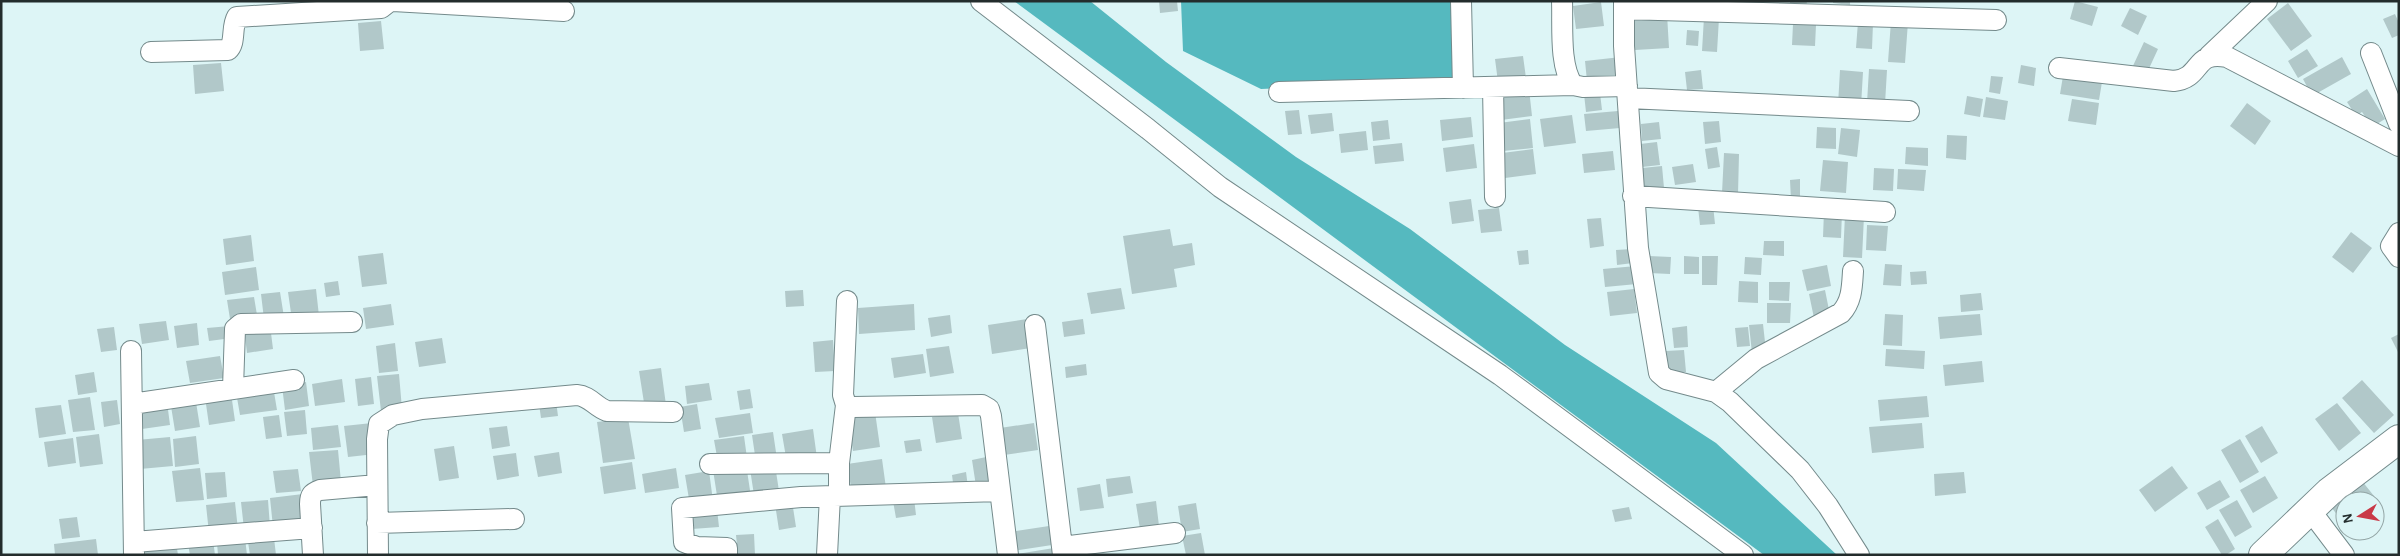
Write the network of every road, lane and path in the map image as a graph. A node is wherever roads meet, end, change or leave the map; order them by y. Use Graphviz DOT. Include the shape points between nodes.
graph roads {
  1 [pos="392,1"];
  2 [pos="981,1"];
  3 [pos="1461,1"];
  4 [pos="1562,1"];
  5 [pos="2267,1"];
  6 [pos="1624,5"];
  7 [pos="564,11"];
  8 [pos="1996,20"];
  9 [pos="151,52"];
  10 [pos="2371,53"];
  11 [pos="2210,56"];
  12 [pos="2059,68"];
  13 [pos="1573,85"];
  14 [pos="1493,87"];
  15 [pos="1463,88"];
  16 [pos="1279,92"];
  17 [pos="1628,92"];
  18 [pos="1909,111"];
  19 [pos="2399,124"];
  20 [pos="2399,146"];
  21 [pos="1633,196"];
  22 [pos="1495,197"];
  23 [pos="1884,212"];
  24 [pos="2399,233"];
  25 [pos="2399,257"];
  26 [pos="1853,271"];
  27 [pos="847,301"];
  28 [pos="352,322"];
  29 [pos="1035,325"];
  30 [pos="131,351"];
  31 [pos="294,380"];
  32 [pos="233,388"];
  33 [pos="1716,392"];
  34 [pos="132,404"];
  35 [pos="846,405"];
  36 [pos="673,412"];
  37 [pos="2399,439"];
  38 [pos="840,463"];
  39 [pos="710,464"];
  40 [pos="377,485"];
  41 [pos="1000,491"];
  42 [pos="835,496"];
  43 [pos="2310,510"];
  44 [pos="514,519"];
  45 [pos="377,523"];
  46 [pos="312,528"];
  47 [pos="1175,533"];
  48 [pos="134,548"];
  49 [pos="1062,551"];
  50 [pos="313,555"];
  51 [pos="378,555"];
  52 [pos="727,555"];
  53 [pos="827,555"];
  54 [pos="1008,555"];
  55 [pos="1744,555"];
  56 [pos="1859,555"];
  57 [pos="2263,555"];
  58 [pos="2344,555"];
  1 -- 7 [label="street"];
  1 -- 9 [label="street" via="381,8 238,17 233,23 232,44 228,50"];
  2 -- 55 [label="street" via="1220,187 1500,375"];
  3 -- 15 [label="street"];
  4 -- 13 [label="street" via="1565,64 1567,77"];
  5 -- 11 [label="street"];
  6 -- 8 [label="street"];
  6 -- 17 [label="street"];
  10 -- 19 [label="street"];
  11 -- 12 [label="street" via="2204,58 2188,78 2174,81"];
  11 -- 20 [label="street" via="2227,57"];
  13 -- 14 [label="street"];
  13 -- 17 [label="street"];
  14 -- 15 [label="street"];
  14 -- 22 [label="street"];
  15 -- 16 [label="street"];
  17 -- 18 [label="street"];
  17 -- 21 [label="street"];
  21 -- 23 [label="street"];
  21 -- 33 [label="street" via="1638,248 1659,373 1666,379"];
  24 -- 25 [label="street" via="2391,246"];
  26 -- 33 [label="street" via="1851,297 1841,313 1756,359"];
  27 -- 35 [label="street" via="843,395"];
  28 -- 32 [label="street" via="241,324 235,328"];
  29 -- 49 [label="street"];
  30 -- 34 [label="street"];
  31 -- 32 [label="street"];
  32 -- 34 [label="street"];
  33 -- 56 [label="street" via="1800,470"];
  34 -- 48 [label="street"];
  35 -- 38 [label="street"];
  35 -- 41 [label="street" via="986,407 992,416"];
  36 -- 40 [label="street" via="607,410 598,408 586,396 577,395 393,415 380,424"];
  37 -- 43 [label="street"];
  38 -- 39 [label="street"];
  38 -- 42 [label="street"];
  40 -- 45 [label="street"];
  40 -- 46 [label="street" via="313,492 310,496"];
  41 -- 42 [label="street"];
  41 -- 54 [label="street"];
  42 -- 52 [label="street" via="682,508 684,542 697,547 726,548"];
  42 -- 53 [label="street"];
  43 -- 57 [label="street"];
  43 -- 58 [label="street"];
  44 -- 45 [label="street"];
  45 -- 51 [label="street"];
  46 -- 48 [label="street"];
  46 -- 50 [label="street"];
  47 -- 49 [label="street"];
}
